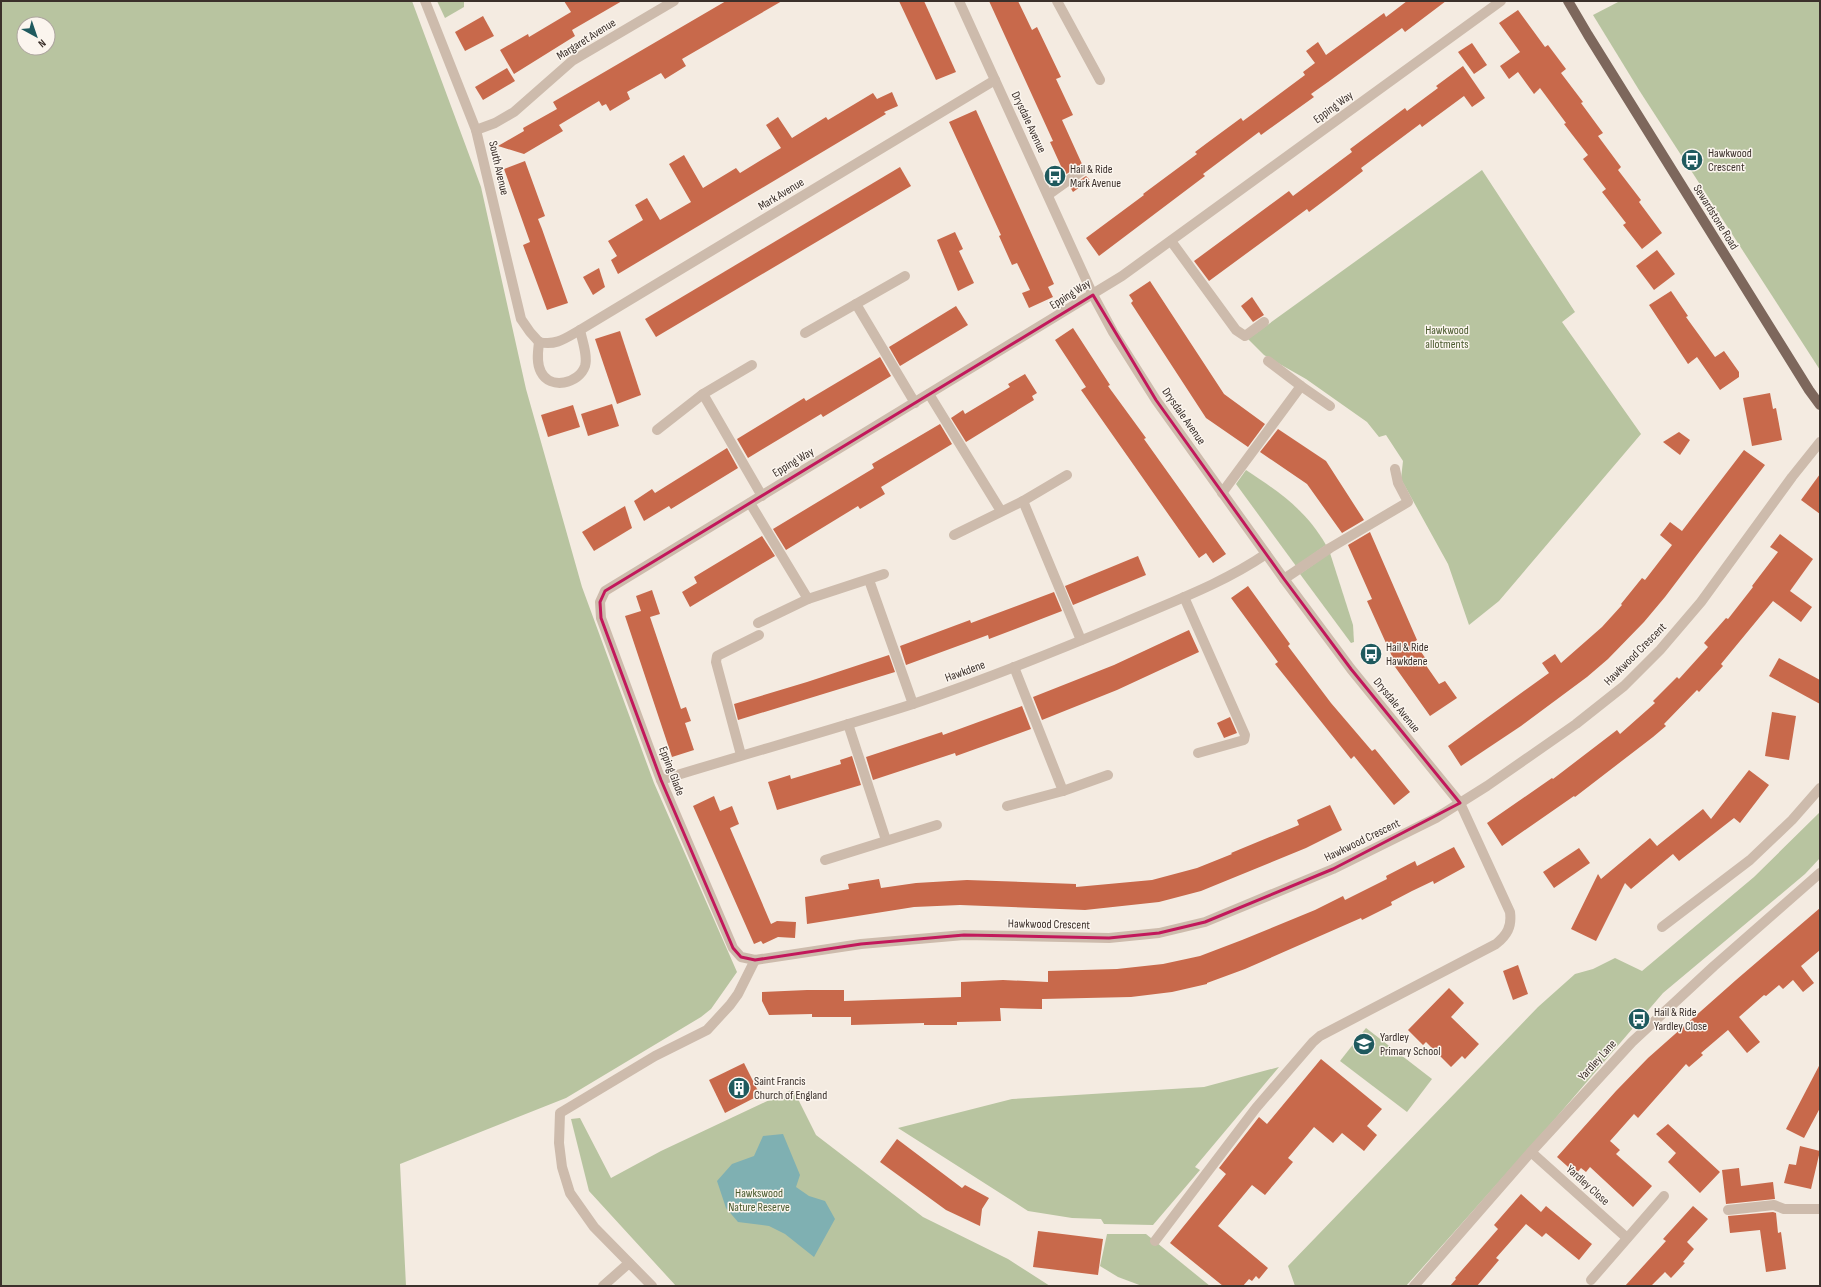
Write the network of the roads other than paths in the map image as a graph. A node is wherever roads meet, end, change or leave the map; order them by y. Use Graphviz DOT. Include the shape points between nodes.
graph roads {
  1 [pos="425,1"];
  2 [pos="674,1"];
  3 [pos="959,1"];
  4 [pos="1057,1"];
  5 [pos="1501,1"];
  6 [pos="1568,1"];
  7 [pos="995,80"];
  8 [pos="1100,80"];
  9 [pos="476,130"];
  10 [pos="1083,170"];
  11 [pos="1048,195"];
  12 [pos="1171,241"];
  13 [pos="906,276"];
  14 [pos="1093,295"];
  15 [pos="856,304"];
  16 [pos="1264,322"];
  17 [pos="580,330"];
  18 [pos="804,333"];
  19 [pos="538,342"];
  20 [pos="1268,361"];
  21 [pos="752,365"];
  22 [pos="1301,386"];
  23 [pos="703,394"];
  24 [pos="929,394"];
  25 [pos="915,403"];
  26 [pos="1820,405"];
  27 [pos="1330,406"];
  28 [pos="657,430"];
  29 [pos="1820,442"];
  30 [pos="1395,469"];
  31 [pos="1066,475"];
  32 [pos="1222,493"];
  33 [pos="762,496"];
  34 [pos="1023,501"];
  35 [pos="750,503"];
  36 [pos="1001,512"];
  37 [pos="954,535"];
  38 [pos="1266,554"];
  39 [pos="630,574"];
  40 [pos="884,574"];
  41 [pos="1284,579"];
  42 [pos="869,580"];
  43 [pos="1184,597"];
  44 [pos="808,599"];
  45 [pos="758,623"];
  46 [pos="759,635"];
  47 [pos="1081,640"];
  48 [pos="1014,667"];
  49 [pos="913,704"];
  50 [pos="848,724"];
  51 [pos="1198,753"];
  52 [pos="741,755"];
  53 [pos="1108,775"];
  54 [pos="661,780"];
  55 [pos="1820,788"];
  56 [pos="1063,791"];
  57 [pos="1460,803"];
  58 [pos="1007,806"];
  59 [pos="937,825"];
  60 [pos="886,840"];
  61 [pos="825,860"];
  62 [pos="1820,873"];
  63 [pos="1662,927"];
  64 [pos="767,959"];
  65 [pos="755,960"];
  66 [pos="1531,1152"];
  67 [pos="1664,1196"];
  68 [pos="1820,1209"];
  69 [pos="1728,1210"];
  70 [pos="1627,1238"];
  71 [pos="1155,1241"];
  72 [pos="629,1263"];
  73 [pos="1591,1280"];
  74 [pos="603,1286"];
  75 [pos="652,1286"];
  76 [pos="1414,1286"];
  1 -- 9 [label="street, South Avenue"];
  2 -- 9 [label="street, Margaret Avenue" via="572,61 514,112"];
  3 -- 7 [label="street, Drysdale Avenue"];
  4 -- 8 [label="street"];
  5 -- 12 [label="street, Epping Way"];
  6 -- 26 [label="main road, Sewardstone Road" via="1808,390"];
  7 -- 11 [label="street, Drysdale Avenue"];
  7 -- 17 [label="street, Mark Avenue"];
  9 -- 19 [label="street, South Avenue" via="521,319"];
  10 -- 11 [label="street"];
  11 -- 14 [label="street, Drysdale Avenue"];
  12 -- 14 [label="street, Epping Way"];
  12 -- 16 [label="street" via="1236,330 1245,336"];
  13 -- 15 [label="street"];
  14 -- 24 [label="street, Epping Way"];
  14 -- 32 [label="street, Drysdale Avenue" via="1156,400"];
  15 -- 18 [label="street"];
  15 -- 25 [label="street"];
  17 -- 19 [label="street, Mark Avenue" via="555,342"];
  17 -- 19 [label="street" via="585,366 576,379 568,382 558,383 547,379 541,372"];
  20 -- 22 [label="street"];
  21 -- 23 [label="street"];
  22 -- 27 [label="street"];
  22 -- 32 [label="street"];
  23 -- 28 [label="street"];
  23 -- 33 [label="street"];
  24 -- 25 [label="street, Epping Way"];
  24 -- 36 [label="street"];
  25 -- 33 [label="street, Epping Way"];
  29 -- 57 [label="street, Hawkwood Crescent" via="1701,602 1660,650 1629,681 1576,724"];
  30 -- 41 [label="street" via="1398,483 1408,502 1330,548"];
  31 -- 34 [label="street"];
  32 -- 38 [label="street, Drysdale Avenue"];
  33 -- 35 [label="street, Epping Way"];
  34 -- 36 [label="street"];
  34 -- 47 [label="street"];
  35 -- 39 [label="street, Epping Way"];
  35 -- 44 [label="street"];
  36 -- 37 [label="street"];
  38 -- 41 [label="street, Drysdale Avenue"];
  38 -- 43 [label="street, Hawkdene" via="1239,571"];
  39 -- 54 [label="street, Epping Glade" via="605,591 600,602 601,618"];
  40 -- 42 [label="street"];
  41 -- 57 [label="street, Drysdale Avenue" via="1351,669"];
  42 -- 44 [label="street"];
  42 -- 49 [label="street"];
  43 -- 47 [label="street, Hawkdene"];
  43 -- 51 [label="street" via="1245,736 1244,740"];
  44 -- 45 [label="street"];
  46 -- 52 [label="street" via="717,656 716,662"];
  47 -- 48 [label="street, Hawkdene"];
  48 -- 49 [label="street, Hawkdene"];
  48 -- 56 [label="street"];
  49 -- 50 [label="street, Hawkdene"];
  50 -- 52 [label="street, Hawkdene"];
  50 -- 60 [label="street"];
  52 -- 54 [label="street, Hawkdene"];
  53 -- 56 [label="street"];
  54 -- 65 [label="street, Epping Glade" via="733,948 741,957"];
  55 -- 63 [label="street" via="1792,820 1750,860"];
  56 -- 58 [label="street"];
  57 -- 64 [label="street, Hawkwood Crescent" via="1333,869 1205,922 1159,933 1109,938 964,935 861,944"];
  57 -- 71 [label="street, Drysdale Avenue" via="1510,912 1511,922 1505,937 1312,1042 1256,1108"];
  59 -- 60 [label="street"];
  60 -- 61 [label="street"];
  62 -- 66 [label="street, Yardley Lane" via="1651,1022"];
  64 -- 65 [label="street, Epping Glade"];
  65 -- 72 [label="street" via="738,994 707,1030 655,1056 560,1113 559,1143 562,1167 570,1193 594,1226"];
  66 -- 70 [label="street, Yardley Close"];
  66 -- 76 [label="street, Yardley Lane"];
  67 -- 70 [label="street"];
  68 -- 69 [label="street" via="1784,1209 1774,1205"];
  70 -- 73 [label="street"];
  72 -- 74 [label="street"];
  72 -- 75 [label="street"];
}
